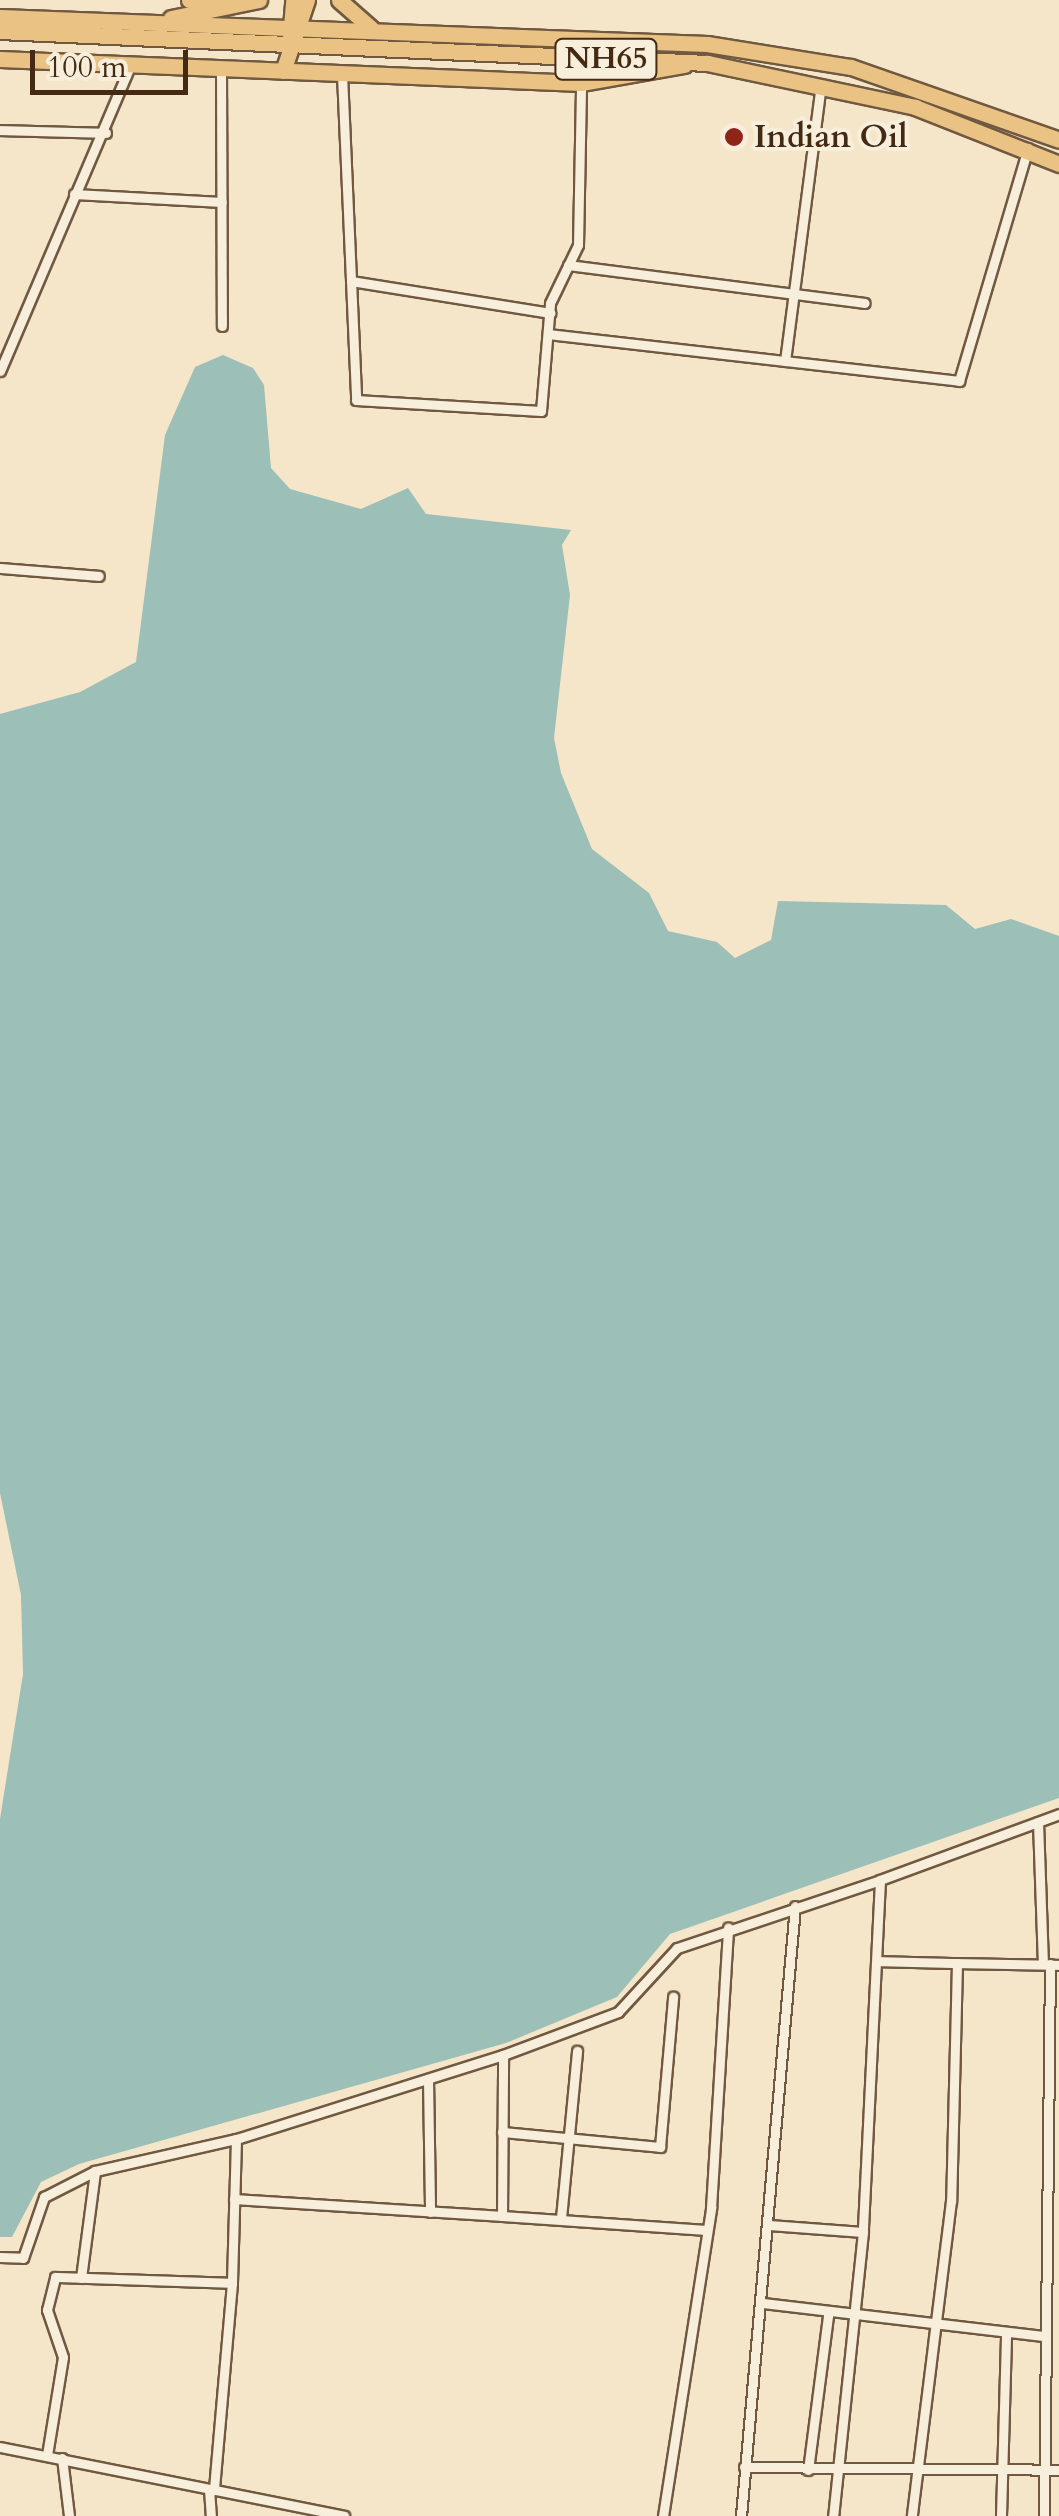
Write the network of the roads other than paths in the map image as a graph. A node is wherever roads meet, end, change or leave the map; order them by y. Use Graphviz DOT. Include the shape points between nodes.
graph roads {
  1 [pos="189,0"];
  2 [pos="256,0"];
  3 [pos="293,0"];
  4 [pos="307,0"];
  5 [pos="339,0"];
  6 [pos="0,17"];
  7 [pos="117,22"];
  8 [pos="294,30"];
  9 [pos="0,32"];
  10 [pos="402,34"];
  11 [pos="292,46"];
  12 [pos="0,59"];
  13 [pos="707,63"];
  14 [pos="130,66"];
  15 [pos="221,69"];
  16 [pos="283,72"];
  17 [pos="342,74"];
  18 [pos="580,83"];
  19 [pos="821,85"];
  20 [pos="0,130"];
  21 [pos="106,133"];
  22 [pos="1059,140"];
  23 [pos="1028,148"];
  24 [pos="1059,164"];
  25 [pos="74,194"];
  26 [pos="222,202"];
  27 [pos="568,265"];
  28 [pos="351,281"];
  29 [pos="793,295"];
  30 [pos="865,303"];
  31 [pos="550,313"];
  32 [pos="222,326"];
  33 [pos="548,334"];
  34 [pos="784,361"];
  35 [pos="0,371"];
  36 [pos="0,568"];
  37 [pos="99,576"];
  38 [pos="1059,1814"];
  39 [pos="1038,1822"];
  40 [pos="880,1880"];
  41 [pos="794,1906"];
  42 [pos="728,1928"];
  43 [pos="878,1961"];
  44 [pos="957,1963"];
  45 [pos="1050,1964"];
  46 [pos="672,1997"];
  47 [pos="578,2052"];
  48 [pos="503,2055"];
  49 [pos="1056,2063"];
  50 [pos="428,2080"];
  51 [pos="502,2132"];
  52 [pos="236,2138"];
  53 [pos="574,2139"];
  54 [pos="96,2171"];
  55 [pos="234,2199"];
  56 [pos="430,2212"];
  57 [pos="502,2216"];
  58 [pos="560,2218"];
  59 [pos="769,2225"];
  60 [pos="707,2230"];
  61 [pos="863,2232"];
  62 [pos="0,2257"];
  63 [pos="81,2278"];
  64 [pos="232,2283"];
  65 [pos="763,2302"];
  66 [pos="828,2315"];
  67 [pos="855,2318"];
  68 [pos="937,2326"];
  69 [pos="1006,2334"];
  70 [pos="1044,2336"];
  71 [pos="0,2447"];
  72 [pos="48,2455"];
  73 [pos="62,2458"];
  74 [pos="744,2467"];
  75 [pos="913,2468"];
  76 [pos="808,2470"];
  77 [pos="1002,2470"];
  78 [pos="1044,2470"];
  79 [pos="1059,2470"];
  80 [pos="838,2472"];
  81 [pos="211,2489"];
  82 [pos="318,2513"];
  83 [pos="69,2516"];
  84 [pos="211,2516"];
  85 [pos="344,2516"];
  86 [pos="663,2516"];
  87 [pos="742,2516"];
  88 [pos="833,2516"];
  89 [pos="912,2516"];
  90 [pos="1001,2516"];
  91 [pos="1044,2516"];
  1 -- 2 [label="main road"];
  2 -- 7 [label="main road, NH65"];
  3 -- 8 [label="main road"];
  4 -- 8 [label="main road"];
  5 -- 10 [label="main road, NH65" via="352,20"];
  6 -- 7 [label="main road, NH65"];
  7 -- 8 [label="main road, NH65"];
  8 -- 10 [label="main road, NH65"];
  8 -- 11 [label="main road"];
  9 -- 11 [label="main road, NH65"];
  10 -- 22 [label="main road, NH65" via="753,49 851,67"];
  11 -- 13 [label="main road, NH65"];
  11 -- 16 [label="main road"];
  12 -- 14 [label="main road"];
  13 -- 18 [label="main road"];
  13 -- 19 [label="main road, NH65"];
  14 -- 15 [label="main road"];
  14 -- 21 [label="street"];
  15 -- 16 [label="main road"];
  15 -- 26 [label="street"];
  16 -- 17 [label="main road"];
  17 -- 18 [label="main road"];
  17 -- 28 [label="street"];
  18 -- 27 [label="street" via="578,245"];
  19 -- 23 [label="main road, NH65"];
  19 -- 29 [label="street"];
  20 -- 21 [label="street"];
  21 -- 25 [label="street"];
  23 -- 24 [label="main road, NH65"];
  23 -- 34 [label="street" via="959,382"];
  25 -- 26 [label="street"];
  25 -- 35 [label="street"];
  26 -- 32 [label="street"];
  27 -- 29 [label="street"];
  27 -- 31 [label="street"];
  28 -- 31 [label="street"];
  28 -- 33 [label="street" via="356,400 541,411"];
  29 -- 30 [label="street"];
  29 -- 34 [label="street"];
  31 -- 33 [label="street"];
  33 -- 34 [label="street"];
  36 -- 37 [label="street"];
  38 -- 39 [label="street"];
  39 -- 40 [label="street"];
  39 -- 45 [label="street"];
  40 -- 41 [label="street"];
  40 -- 43 [label="street"];
  41 -- 42 [label="street"];
  41 -- 59 [label="street"];
  42 -- 48 [label="street" via="677,1948 618,2012"];
  42 -- 60 [label="street"];
  43 -- 44 [label="street"];
  43 -- 61 [label="street"];
  44 -- 45 [label="street"];
  44 -- 68 [label="street"];
  45 -- 49 [label="street"];
  46 -- 53 [label="street" via="660,2148"];
  47 -- 53 [label="street"];
  48 -- 50 [label="street"];
  48 -- 51 [label="street"];
  49 -- 70 [label="street"];
  50 -- 52 [label="street"];
  50 -- 56 [label="street"];
  51 -- 53 [label="street"];
  51 -- 57 [label="street"];
  52 -- 54 [label="street"];
  52 -- 55 [label="street"];
  53 -- 58 [label="street"];
  54 -- 62 [label="street" via="44,2198 23,2258"];
  54 -- 63 [label="street"];
  55 -- 56 [label="street"];
  55 -- 64 [label="street"];
  56 -- 57 [label="street"];
  57 -- 58 [label="street"];
  58 -- 60 [label="street"];
  59 -- 61 [label="street"];
  59 -- 65 [label="street"];
  60 -- 86 [label="street"];
  61 -- 67 [label="street"];
  63 -- 64 [label="street"];
  63 -- 72 [label="street" via="55,2278 47,2310 63,2357"];
  64 -- 81 [label="street"];
  65 -- 66 [label="street"];
  65 -- 74 [label="street"];
  66 -- 67 [label="street"];
  66 -- 76 [label="street"];
  67 -- 68 [label="street"];
  67 -- 80 [label="street"];
  68 -- 69 [label="street"];
  68 -- 75 [label="street"];
  69 -- 70 [label="street"];
  69 -- 77 [label="street"];
  70 -- 78 [label="street"];
  71 -- 72 [label="street"];
  72 -- 73 [label="street"];
  73 -- 81 [label="street"];
  73 -- 83 [label="street"];
  74 -- 76 [label="street"];
  74 -- 87 [label="street"];
  75 -- 77 [label="street"];
  75 -- 80 [label="street"];
  75 -- 89 [label="street"];
  76 -- 80 [label="street"];
  77 -- 78 [label="street"];
  77 -- 90 [label="street"];
  78 -- 79 [label="street"];
  78 -- 91 [label="street"];
  80 -- 88 [label="street"];
  81 -- 82 [label="street"];
  81 -- 84 [label="street"];
  82 -- 85 [label="street"];
}
